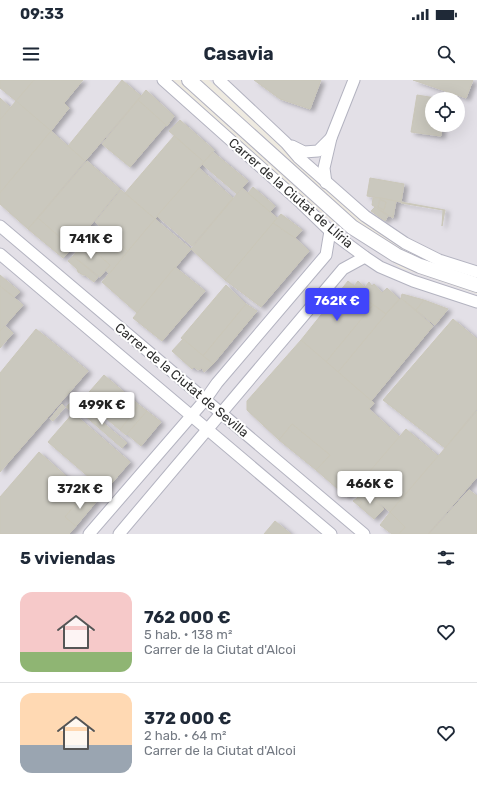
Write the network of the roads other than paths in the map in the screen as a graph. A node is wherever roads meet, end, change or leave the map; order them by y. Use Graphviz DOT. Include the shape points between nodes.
graph roads {
  1 [pos="163,80"];
  2 [pos="189,80"];
  3 [pos="219,80"];
  4 [pos="354,80"];
  5 [pos="331,138"];
  6 [pos="286,143"];
  7 [pos="326,183"];
  8 [pos="0,226"];
  9 [pos="330,231"];
  10 [pos="0,254"];
  11 [pos="365,257"];
  12 [pos="477,272"];
  13 [pos="477,285"];
  14 [pos="477,302"];
  15 [pos="205,400"];
  16 [pos="221,413"];
  17 [pos="191,415"];
  18 [pos="208,429"];
  19 [pos="89,534"];
  20 [pos="119,534"];
  21 [pos="331,534"];
  22 [pos="364,534"];
  1 -- 9 [label="street, Carrer de la Ciutat de Llíria"];
  2 -- 13 [label="street, Carrer de la Ciutat de Llíria" via="352,227 396,255"];
  3 -- 6 [label="street"];
  4 -- 5 [label="street"];
  5 -- 6 [label="street" via="318,150 304,152"];
  5 -- 7 [label="street" via="324,168"];
  6 -- 7 [label="street"];
  7 -- 12 [label="street" via="365,216 405,243 439,260"];
  8 -- 15 [label="street, Carrer de la Ciutat de Sevilla"];
  9 -- 11 [label="street, Carrer de la Ciutat de Llíria"];
  9 -- 15 [label="street" via="326,255"];
  10 -- 17 [label="street, Carrer de la Ciutat de Sevilla"];
  11 -- 14 [label="street, Carrer de la Ciutat de Llíria" via="380,267 413,281"];
  11 -- 16 [label="street" via="344,269"];
  15 -- 16 [label="street, Carrer de la Ciutat de Sevilla"];
  15 -- 17 [label="street"];
  16 -- 18 [label="street"];
  16 -- 22 [label="street, Carrer de la Ciutat de Sevilla"];
  17 -- 18 [label="street, Carrer de la Ciutat de Sevilla"];
  17 -- 19 [label="street"];
  18 -- 20 [label="street"];
  18 -- 21 [label="street, Carrer de la Ciutat de Sevilla"];
}
